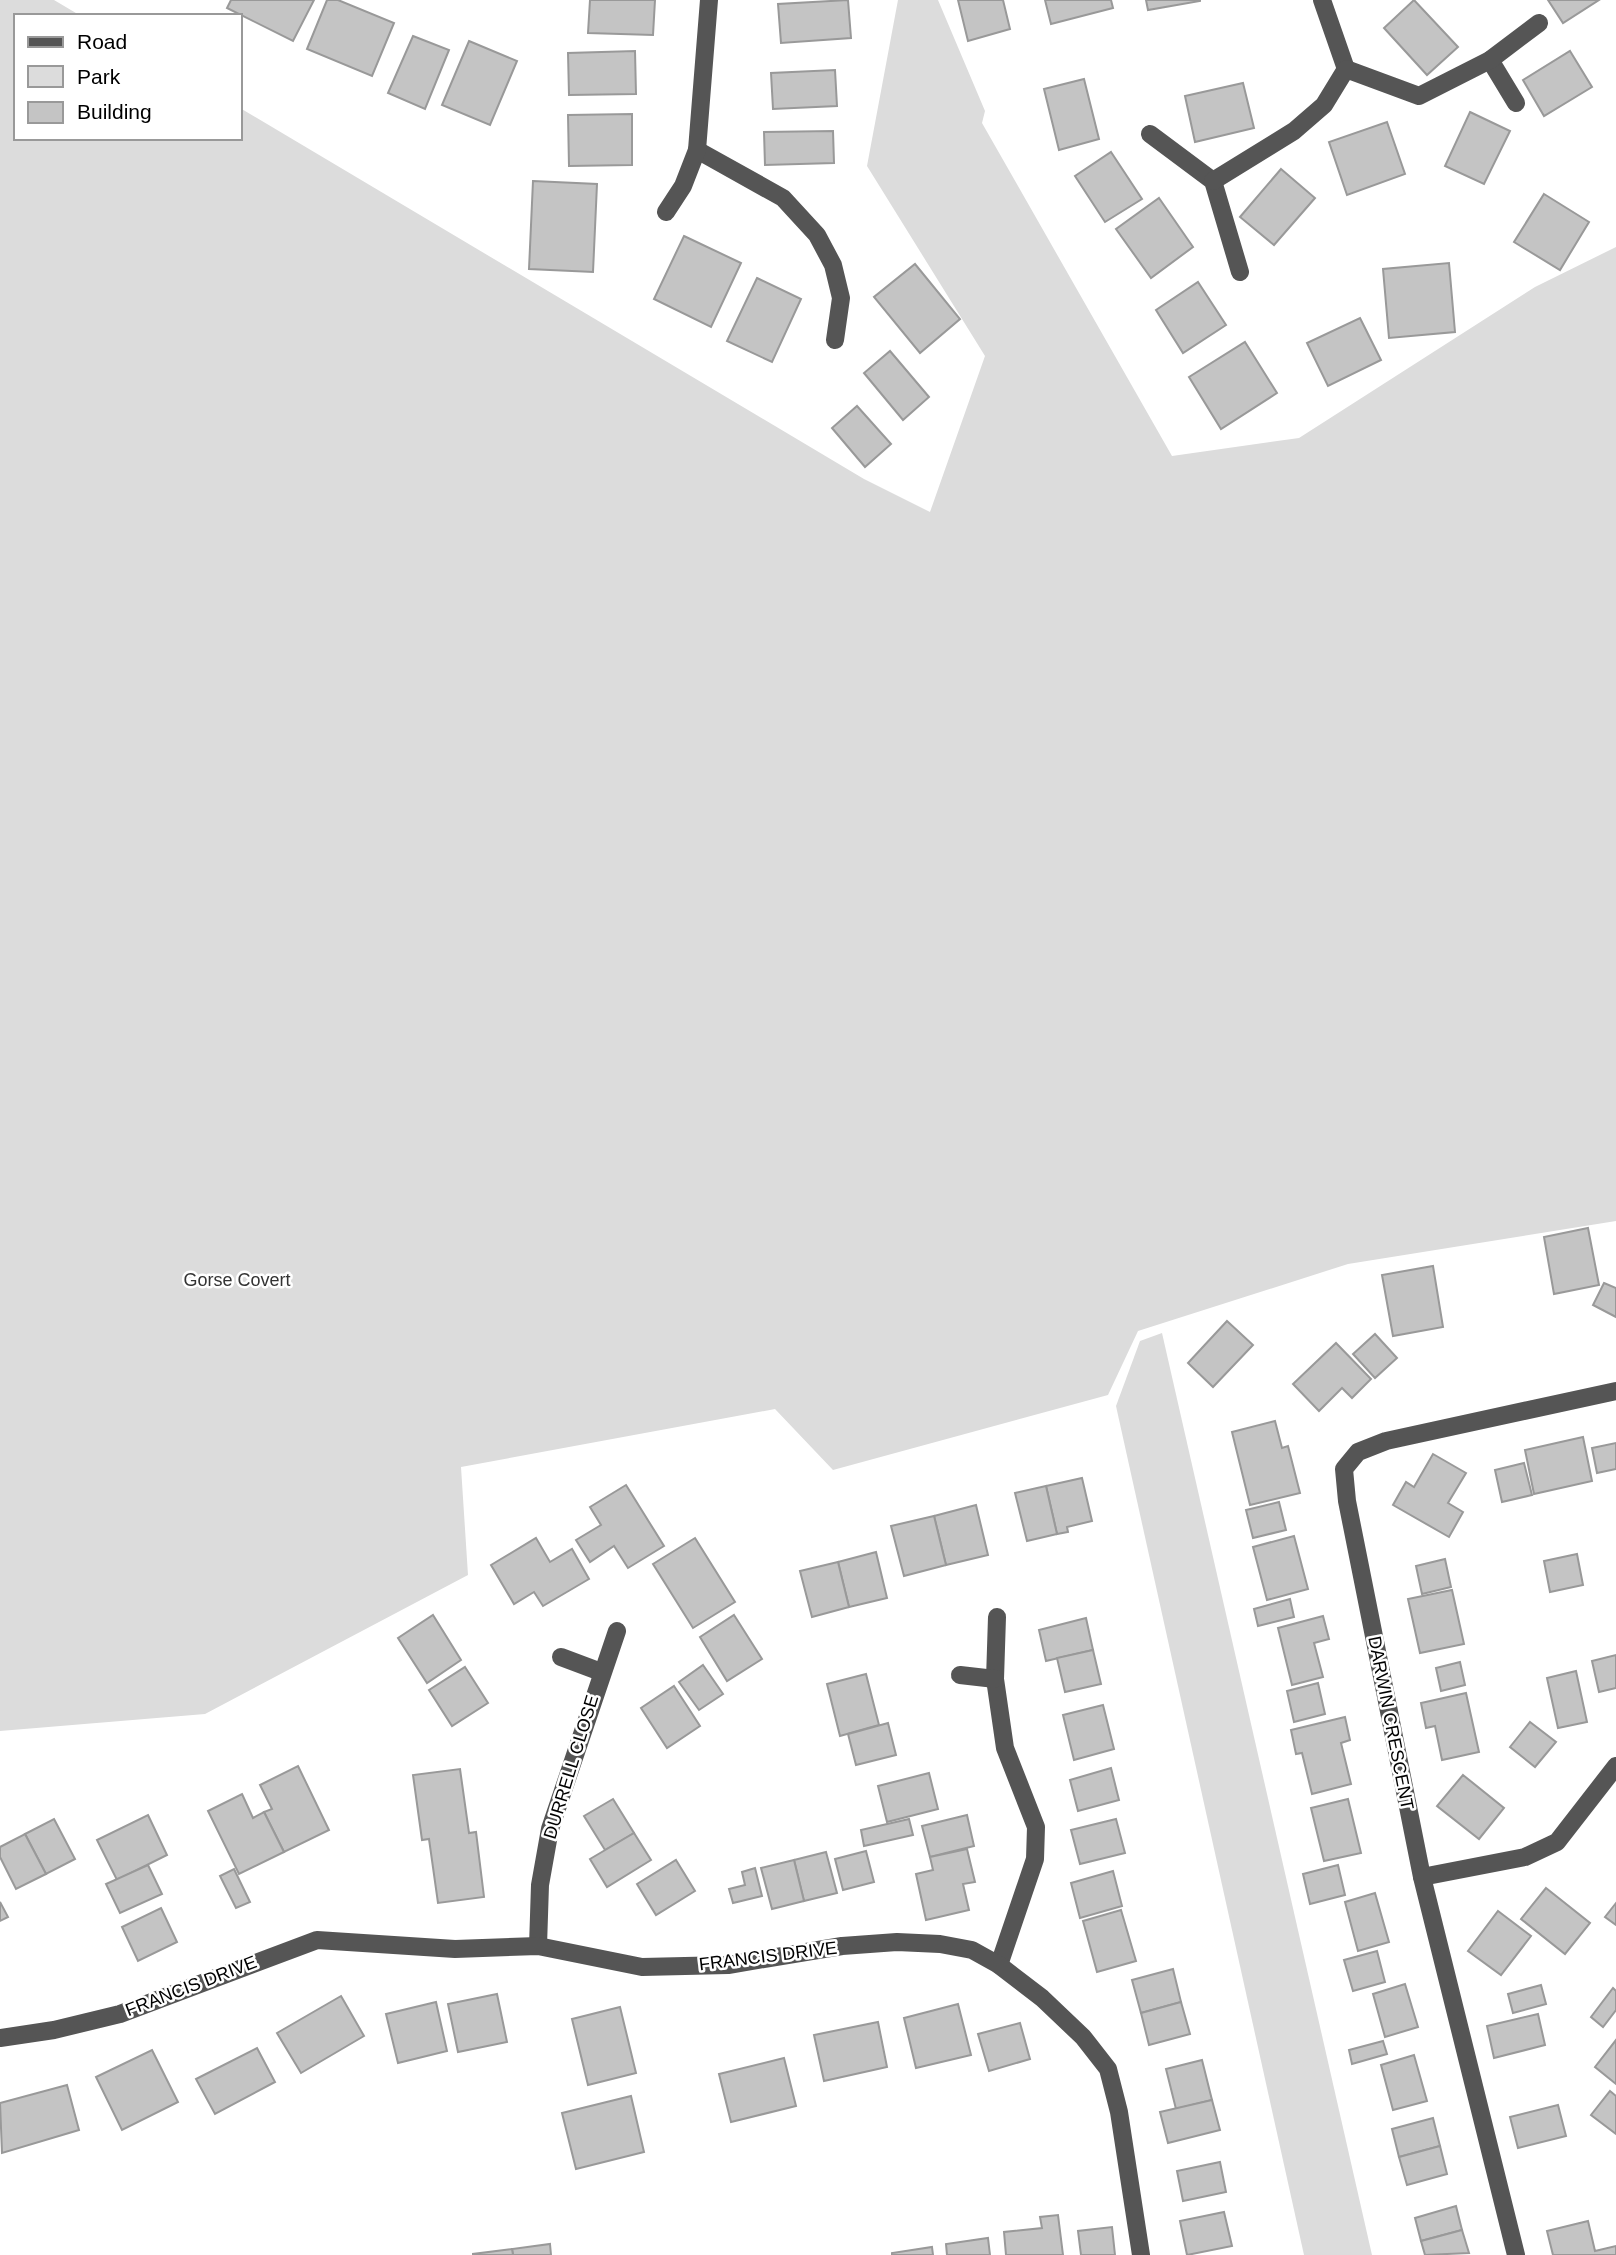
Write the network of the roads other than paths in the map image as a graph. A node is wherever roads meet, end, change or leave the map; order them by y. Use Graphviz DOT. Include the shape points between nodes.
graph roads {
  1 [pos="709,0"];
  2 [pos="1322,0"];
  3 [pos="1539,23"];
  4 [pos="1490,60"];
  5 [pos="1346,69"];
  6 [pos="1516,103"];
  7 [pos="1150,134"];
  8 [pos="697,150"];
  9 [pos="1213,181"];
  10 [pos="666,212"];
  11 [pos="1240,272"];
  12 [pos="835,340"];
  13 [pos="1616,1391"];
  14 [pos="997,1617"];
  15 [pos="617,1631"];
  16 [pos="561,1657"];
  17 [pos="601,1672"];
  18 [pos="960,1675"];
  19 [pos="995,1679"];
  20 [pos="1616,1766"];
  21 [pos="1422,1877"];
  22 [pos="538,1946"];
  23 [pos="999,1965"];
  24 [pos="0,2038"];
  25 [pos="1141,2255"];
  26 [pos="1516,2255"];
  1 -- 8 [label="street"];
  2 -- 5 [label="street"];
  3 -- 4 [label="street"];
  4 -- 5 [label="street" via="1419,96"];
  4 -- 6 [label="street"];
  5 -- 9 [label="street" via="1324,105 1294,131"];
  7 -- 9 [label="street"];
  8 -- 10 [label="street" via="683,186"];
  8 -- 12 [label="street" via="783,198 817,235 833,265 841,298"];
  9 -- 11 [label="street"];
  13 -- 21 [label="street, DARWIN CRESCENT" via="1386,1441 1358,1452 1344,1469"];
  14 -- 19 [label="street"];
  15 -- 17 [label="street, DURRELL CLOSE"];
  16 -- 17 [label="street, DURRELL CLOSE"];
  17 -- 22 [label="street, DURRELL CLOSE" via="550,1829 540,1885"];
  18 -- 19 [label="street"];
  19 -- 23 [label="street" via="1005,1748 1036,1827 1034,1859"];
  20 -- 21 [label="street" via="1557,1842 1525,1857"];
  21 -- 26 [label="street, DARWIN CRESCENT"];
  22 -- 23 [label="street, FRANCIS DRIVE" via="642,1967 728,1965 897,1942 972,1950"];
  22 -- 24 [label="street, FRANCIS DRIVE" via="455,1949 317,1940 120,2014 54,2031"];
  23 -- 25 [label="street, FRANCIS DRIVE" via="1042,1998 1108,2069"];
}
